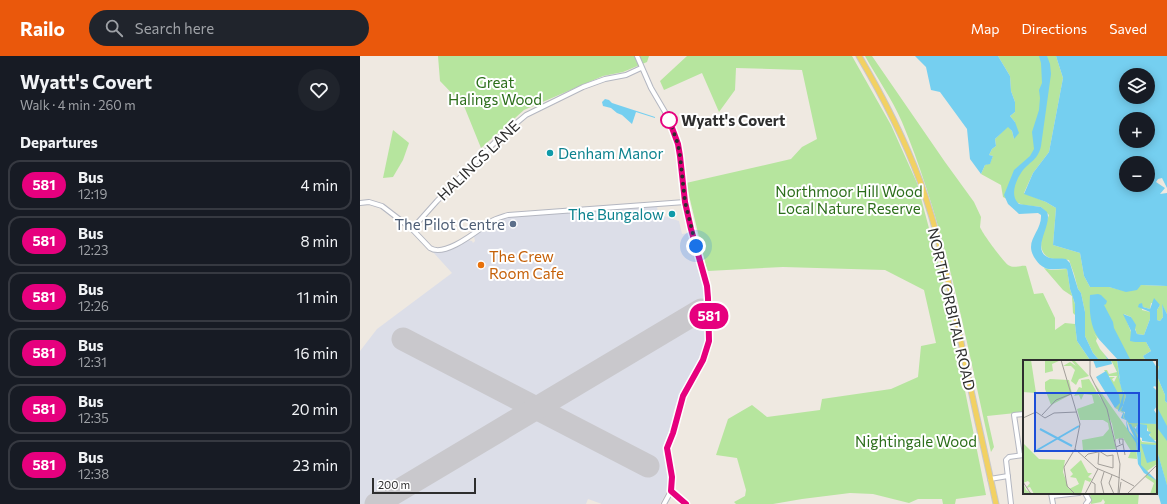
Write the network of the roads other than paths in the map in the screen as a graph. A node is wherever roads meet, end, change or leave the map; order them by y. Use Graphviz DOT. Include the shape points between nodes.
graph roads {
  1 [pos="637,56"];
  2 [pos="859,56"];
  3 [pos="641,68"];
  4 [pos="685,202"];
  5 [pos="360,203"];
  6 [pos="381,205"];
  7 [pos="378,210"];
  8 [pos="412,229"];
  9 [pos="1023,414"];
  10 [pos="1022,455"];
  11 [pos="1008,476"];
  12 [pos="990,479"];
  13 [pos="671,491"];
  14 [pos="1066,494"];
  15 [pos="1086,494"];
  16 [pos="1052,495"];
  17 [pos="664,504"];
  18 [pos="686,504"];
  19 [pos="996,504"];
  20 [pos="1011,504"];
  21 [pos="1053,504"];
  22 [pos="1086,504"];
  1 -- 3 [label="street"];
  2 -- 12 [label="main road, NORTH ORBITAL ROAD" via="909,152 920,182 953,300"];
  3 -- 4 [label="street" via="668,117 678,144"];
  3 -- 8 [label="street, HALINGS LANE" via="583,87 526,114 495,142"];
  4 -- 8 [label="street" via="508,215 491,221 452,247 440,250 432,250"];
  4 -- 13 [label="street" via="707,286 709,341 703,360 683,396 667,448 672,477"];
  5 -- 6 [label="street"];
  6 -- 7 [label="street"];
  6 -- 8 [label="street"];
  9 -- 10 [label="street" via="1014,415"];
  10 -- 11 [label="street" via="1007,458"];
  11 -- 12 [label="street"];
  11 -- 20 [label="street"];
  12 -- 19 [label="main road, NORTH ORBITAL ROAD"];
  13 -- 17 [label="street"];
  13 -- 18 [label="street"];
  14 -- 16 [label="street"];
  15 -- 22 [label="street" via="1089,500"];
  16 -- 21 [label="street"];
}
